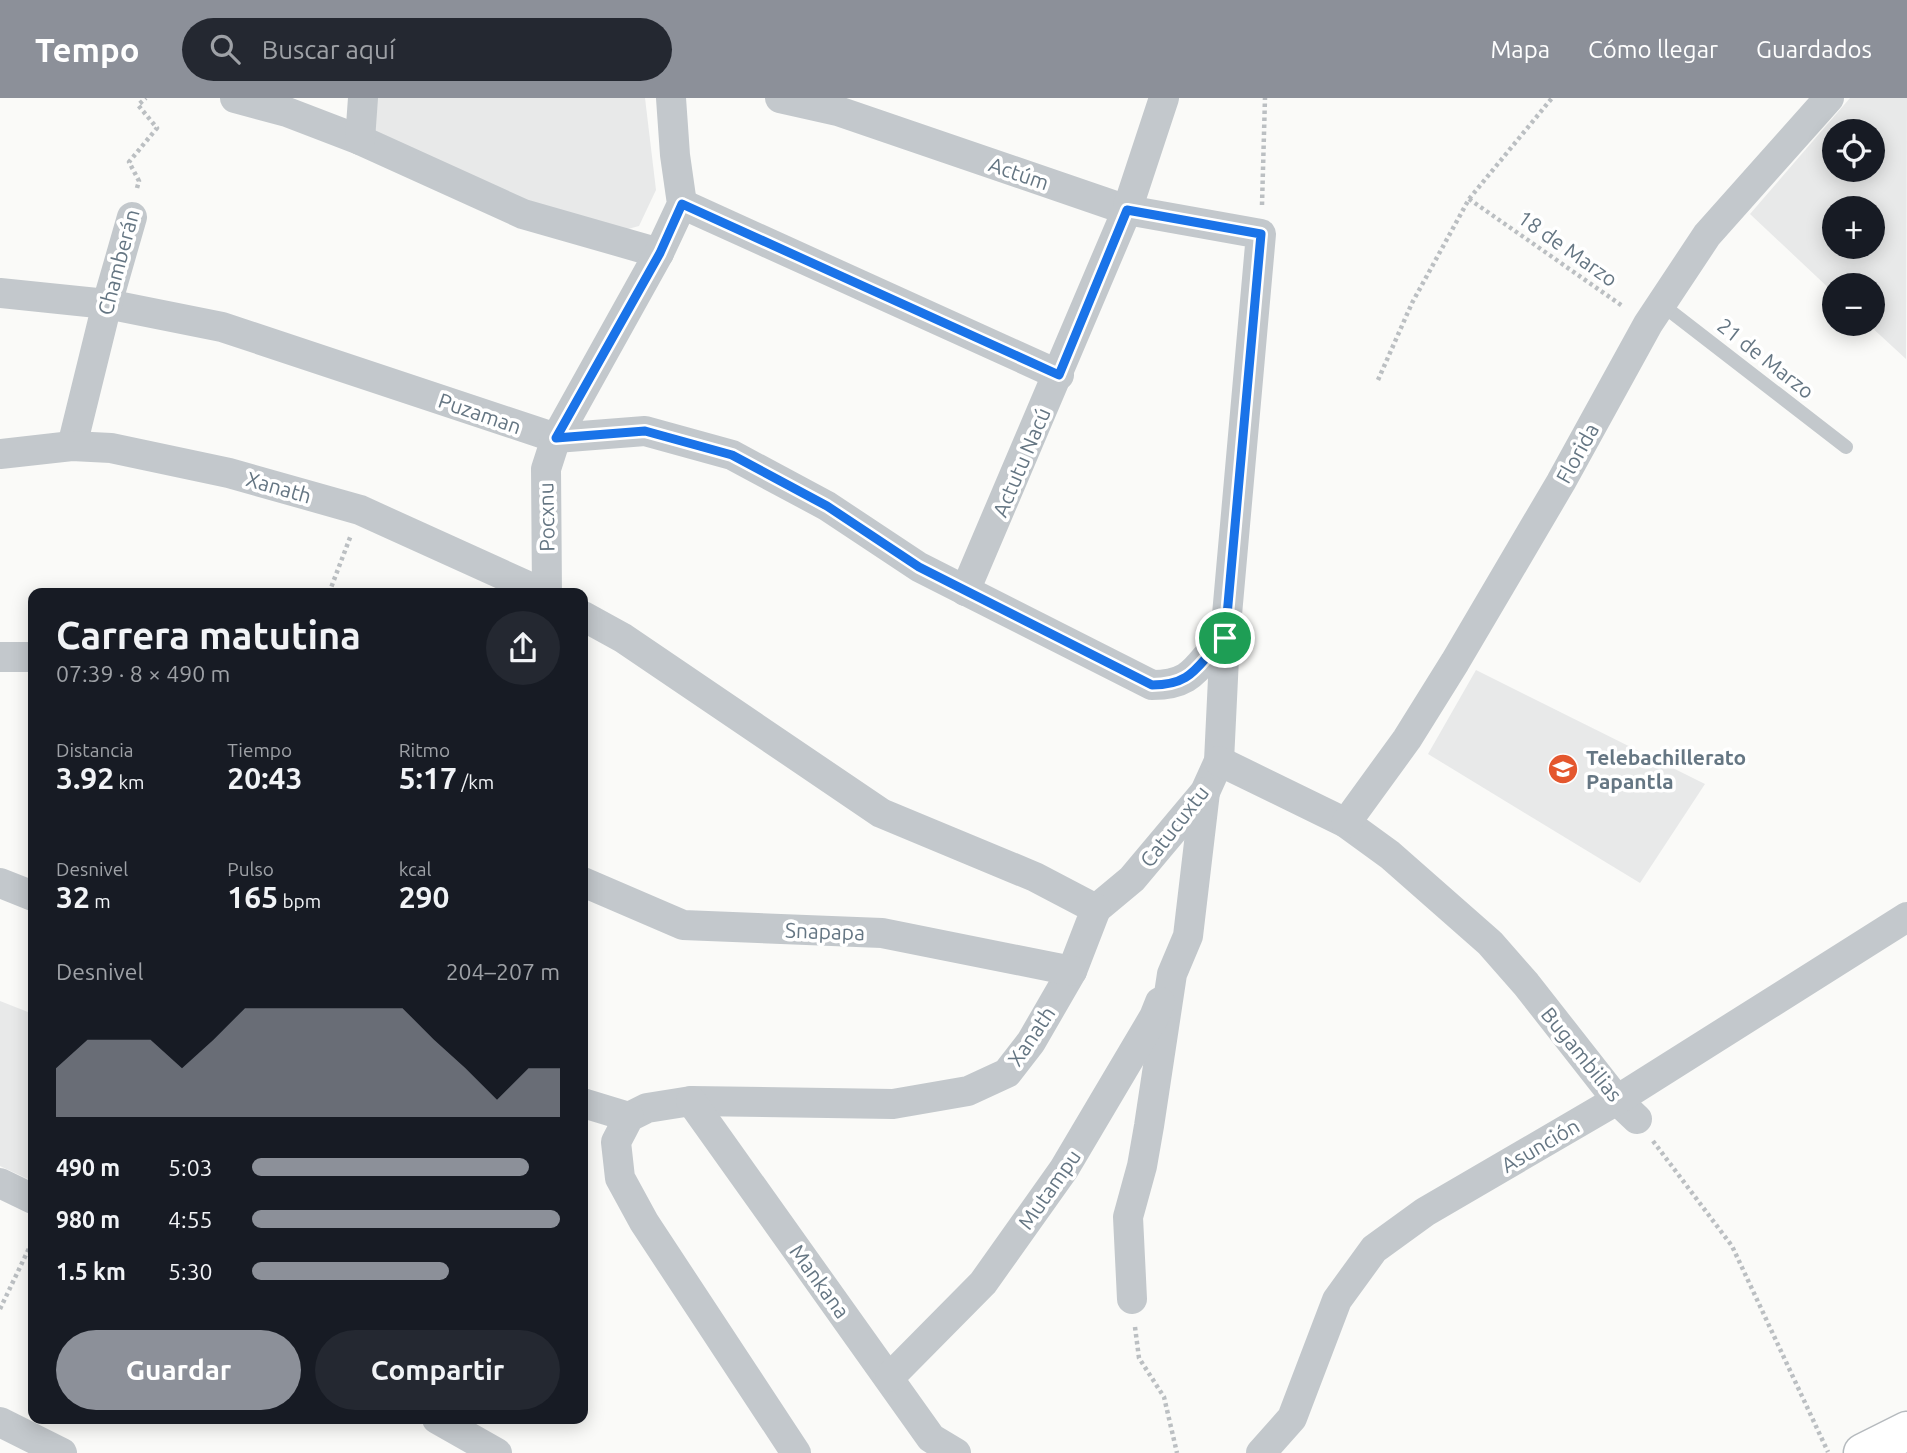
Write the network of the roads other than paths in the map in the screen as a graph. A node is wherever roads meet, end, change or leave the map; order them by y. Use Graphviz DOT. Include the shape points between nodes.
graph roads {
  1 [pos="235,98"];
  2 [pos="363,98"];
  3 [pos="671,98"];
  4 [pos="780,98"];
  5 [pos="1164,98"];
  6 [pos="1829,98"];
  7 [pos="360,140"];
  8 [pos="682,204"];
  9 [pos="1127,210"];
  10 [pos="132,217"];
  11 [pos="1261,234"];
  12 [pos="660,253"];
  13 [pos="0,293"];
  14 [pos="107,304"];
  15 [pos="1655,314"];
  16 [pos="1059,375"];
  17 [pos="556,438"];
  18 [pos="72,446"];
  19 [pos="1846,447"];
  20 [pos="0,454"];
  21 [pos="534,588"];
  22 [pos="545,588"];
  23 [pos="965,591"];
  24 [pos="588,619"];
  25 [pos="1225,638"];
  26 [pos="0,657"];
  27 [pos="28,657"];
  28 [pos="1219,761"];
  29 [pos="1205,792"];
  30 [pos="1346,823"];
  31 [pos="0,883"];
  32 [pos="588,884"];
  33 [pos="28,894"];
  34 [pos="1096,909"];
  35 [pos="1907,917"];
  36 [pos="1072,971"];
  37 [pos="1172,974"];
  38 [pos="691,1101"];
  39 [pos="588,1104"];
  40 [pos="1627,1109"];
  41 [pos="629,1116"];
  42 [pos="0,1182"];
  43 [pos="28,1196"];
  44 [pos="1132,1299"];
  45 [pos="890,1377"];
  46 [pos="0,1422"];
  47 [pos="446,1424"];
  48 [pos="1907,1431"];
  49 [pos="1871,1452"];
  50 [pos="62,1453"];
  51 [pos="497,1453"];
  52 [pos="796,1453"];
  53 [pos="957,1453"];
  54 [pos="1261,1453"];
  1 -- 7 [label="street" via="288,112"];
  2 -- 7 [label="street"];
  3 -- 8 [label="street"];
  4 -- 9 [label="street, Actúm" via="838,111"];
  5 -- 9 [label="street, Actutu Nacú"];
  6 -- 15 [label="street, Florida" via="1707,234"];
  7 -- 12 [label="street" via="523,214"];
  8 -- 12 [label="street, Pocxnu"];
  8 -- 16 [label="street"];
  9 -- 11 [label="street, Actúm"];
  9 -- 16 [label="street, Actutu Nacú"];
  10 -- 14 [label="street, Chamberán"];
  11 -- 25 [label="street, Catucuxtu"];
  12 -- 17 [label="street, Pocxnu"];
  13 -- 14 [label="street, Puzaman"];
  14 -- 17 [label="street, Puzaman" via="222,327"];
  14 -- 18 [label="street, Chamberán"];
  15 -- 19 [label="lane, 21 de Marzo"];
  15 -- 30 [label="street, Florida" via="1455,662"];
  16 -- 23 [label="street, Actutu Nacú"];
  17 -- 22 [label="street, Pocxnu" via="545,469"];
  17 -- 23 [label="street, Puzaman" via="645,431 732,455 827,506 919,567"];
  18 -- 20 [label="street, Xanath"];
  18 -- 21 [label="street, Xanath" via="111,448 229,472 360,510"];
  23 -- 25 [label="street, Puzaman" via="1152,685 1173,685 1190,676"];
  24 -- 34 [label="street" via="881,813 1035,877"];
  25 -- 28 [label="street, Catucuxtu"];
  26 -- 27 [label="street"];
  28 -- 29 [label="street, Catucuxtu"];
  28 -- 30 [label="street, Bugambilias"];
  29 -- 34 [label="street, Catucuxtu" via="1132,878"];
  29 -- 37 [label="street, Mutampu" via="1188,936"];
  30 -- 40 [label="street, Bugambilias" via="1390,855 1490,943"];
  31 -- 33 [label="street"];
  32 -- 36 [label="street, Snapapa" via="683,925 882,933"];
  34 -- 36 [label="street, Xanath"];
  35 -- 40 [label="street, Asunción" via="1755,1015"];
  36 -- 38 [label="street, Xanath" via="1031,1042 1007,1073 968,1091 893,1104"];
  37 -- 44 [label="street, Mutampu" via="1149,1126 1128,1217"];
  37 -- 45 [label="street, Mutampu" via="1154,1017 1064,1169 983,1283"];
  38 -- 41 [label="street, Xanath"];
  38 -- 45 [label="street, Mankana"];
  39 -- 41 [label="street"];
  40 -- 54 [label="street, Asunción" via="1425,1212 1374,1250 1337,1300 1292,1418"];
  41 -- 52 [label="street" via="616,1142 620,1178 644,1222"];
  42 -- 43 [label="street"];
  45 -- 53 [label="street, Mankana" via="931,1437"];
  46 -- 50 [label="street"];
  47 -- 51 [label="street"];
  48 -- 49 [label="main road"];
}
